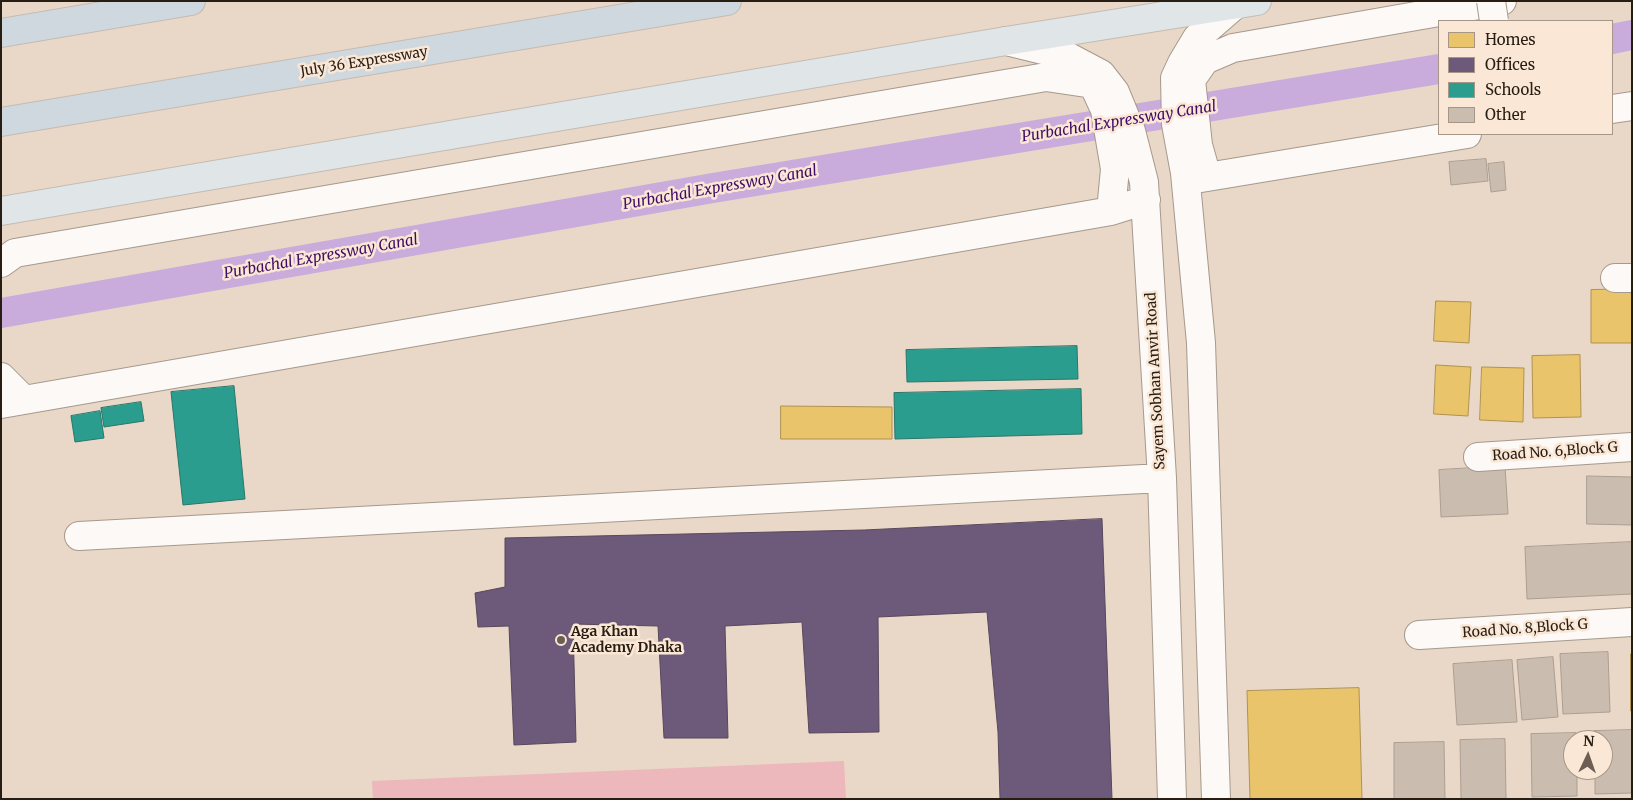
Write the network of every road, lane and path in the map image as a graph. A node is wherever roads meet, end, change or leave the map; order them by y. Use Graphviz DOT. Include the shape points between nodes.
graph roads {
  1 [pos="191,1"];
  2 [pos="727,1"];
  3 [pos="1491,1"];
  4 [pos="1502,1"];
  5 [pos="1246,3"];
  6 [pos="1494,20"];
  7 [pos="1,33"];
  8 [pos="1006,41"];
  9 [pos="1183,79"];
  10 [pos="1104,88"];
  11 [pos="1632,106"];
  12 [pos="1613,109"];
  13 [pos="1,122"];
  14 [pos="1456,135"];
  15 [pos="1192,177"];
  16 [pos="1145,191"];
  17 [pos="1,211"];
  18 [pos="1111,211"];
  19 [pos="1,263"];
  20 [pos="1,376"];
  21 [pos="8,402"];
  22 [pos="1632,447"];
  23 [pos="1478,457"];
  24 [pos="1162,478"];
  25 [pos="79,536"];
  26 [pos="1632,622"];
  27 [pos="1419,635"];
  28 [pos="1172,799"];
  29 [pos="1216,799"];
  1 -- 7 [label="highway"];
  2 -- 13 [label="highway, July 36 Expressway"];
  3 -- 6 [label="street, bridge"];
  4 -- 9 [label="street" via="1233,48 1205,60"];
  5 -- 8 [label="main road"];
  5 -- 9 [label="street" via="1198,38 1182,63"];
  8 -- 10 [label="street, Sayem Sobhan Anvir Road" via="1066,56 1101,74"];
  8 -- 17 [label="main road"];
  9 -- 15 [label="street" via="1198,146"];
  9 -- 15 [label="street" via="1176,124"];
  10 -- 16 [label="street, Sayem Sobhan Anvir Road" via="1131,131"];
  10 -- 18 [label="street" via="1115,170"];
  10 -- 19 [label="street" via="1046,77 16,253"];
  11 -- 12 [label="street"];
  14 -- 15 [label="street"];
  15 -- 29 [label="street"];
  16 -- 18 [label="street"];
  16 -- 24 [label="street, Sayem Sobhan Anvir Road"];
  18 -- 21 [label="street"];
  20 -- 21 [label="street"];
  22 -- 23 [label="street, Road No. 6,Block G"];
  24 -- 25 [label="street"];
  24 -- 28 [label="street, Sayem Sobhan Anvir Road"];
  26 -- 27 [label="street, Road No. 8,Block G"];
}
